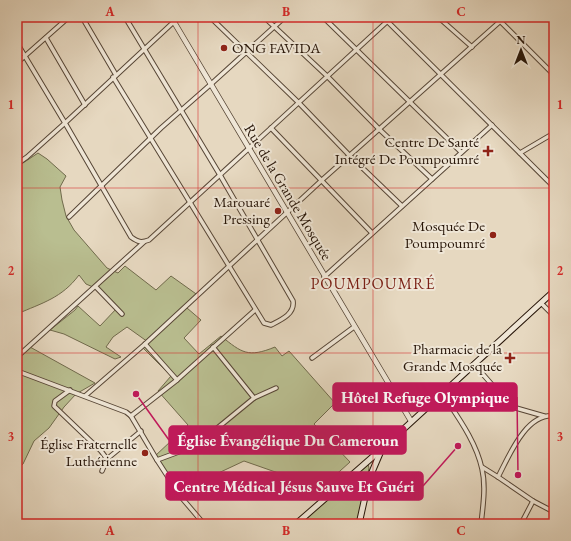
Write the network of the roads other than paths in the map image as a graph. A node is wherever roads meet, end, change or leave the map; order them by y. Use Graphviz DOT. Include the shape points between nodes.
graph roads {
  1 [pos="69,17"];
  2 [pos="82,17"];
  3 [pos="125,17"];
  4 [pos="171,17"];
  5 [pos="180,17"];
  6 [pos="210,17"];
  7 [pos="264,17"];
  8 [pos="285,17"];
  9 [pos="323,17"];
  10 [pos="383,17"];
  11 [pos="392,17"];
  12 [pos="438,17"];
  13 [pos="496,17"];
  14 [pos="505,17"];
  15 [pos="551,17"];
  16 [pos="554,20"];
  17 [pos="388,21"];
  18 [pos="500,21"];
  19 [pos="174,22"];
  20 [pos="274,27"];
  21 [pos="46,38"];
  22 [pos="17,43"];
  23 [pos="472,47"];
  24 [pos="144,49"];
  25 [pos="356,50"];
  26 [pos="246,53"];
  27 [pos="25,56"];
  28 [pos="17,63"];
  29 [pos="441,74"];
  30 [pos="554,75"];
  31 [pos="115,76"];
  32 [pos="327,76"];
  33 [pos="210,85"];
  34 [pos="409,102"];
  35 [pos="299,103"];
  36 [pos="85,104"];
  37 [pos="181,110"];
  38 [pos="65,123"];
  39 [pos="492,125"];
  40 [pos="271,128"];
  41 [pos="379,129"];
  42 [pos="554,133"];
  43 [pos="151,137"];
  44 [pos="248,149"];
  45 [pos="461,152"];
  46 [pos="520,153"];
  47 [pos="350,156"];
  48 [pos="17,164"];
  49 [pos="220,175"];
  50 [pos="432,179"];
  51 [pos="322,180"];
  52 [pos="101,186"];
  53 [pos="554,187"];
  54 [pos="190,202"];
  55 [pos="402,206"];
  56 [pos="287,213"];
  57 [pos="69,217"];
  58 [pos="372,233"];
  59 [pos="257,240"];
  60 [pos="144,242"];
  61 [pos="229,266"];
  62 [pos="324,276"];
  63 [pos="96,287"];
  64 [pos="554,291"];
  65 [pos="541,303"];
  66 [pos="255,310"];
  67 [pos="122,314"];
  68 [pos="554,316"];
  69 [pos="354,327"];
  70 [pos="145,344"];
  71 [pos="213,347"];
  72 [pos="17,357"];
  73 [pos="312,358"];
  74 [pos="474,364"];
  75 [pos="17,371"];
  76 [pos="177,380"];
  77 [pos="276,388"];
  78 [pos="70,390"];
  79 [pos="442,393"];
  80 [pos="85,396"];
  81 [pos="254,398"];
  82 [pos="132,416"];
  83 [pos="544,416"];
  84 [pos="554,416"];
  85 [pos="411,421"];
  86 [pos="141,431"];
  87 [pos="384,447"];
  88 [pos="107,459"];
  89 [pos="157,460"];
  90 [pos="482,467"];
  91 [pos="102,471"];
  92 [pos="498,477"];
  93 [pos="341,483"];
  94 [pos="364,495"];
  95 [pos="533,501"];
  96 [pos="554,512"];
  97 [pos="204,524"];
  98 [pos="296,524"];
  99 [pos="359,524"];
  100 [pos="481,524"];
  101 [pos="521,524"];
  1 -- 21 [label="street"];
  2 -- 31 [label="street"];
  3 -- 24 [label="street"];
  4 -- 19 [label="street, Rue de la Grande Mosquée"];
  5 -- 19 [label="street"];
  6 -- 26 [label="street"];
  7 -- 20 [label="street"];
  8 -- 20 [label="street"];
  9 -- 25 [label="street"];
  10 -- 17 [label="street"];
  11 -- 17 [label="street"];
  12 -- 23 [label="street"];
  13 -- 18 [label="street"];
  14 -- 18 [label="street"];
  15 -- 16 [label="street"];
  17 -- 25 [label="street"];
  17 -- 29 [label="street"];
  18 -- 23 [label="street"];
  18 -- 30 [label="street"];
  19 -- 24 [label="street"];
  19 -- 33 [label="street, Rue de la Grande Mosquée"];
  20 -- 26 [label="street"];
  20 -- 32 [label="street"];
  21 -- 27 [label="street"];
  21 -- 36 [label="street"];
  22 -- 27 [label="street"];
  23 -- 29 [label="street"];
  24 -- 31 [label="street"];
  24 -- 37 [label="street"];
  25 -- 32 [label="street"];
  25 -- 34 [label="street"];
  26 -- 33 [label="street"];
  26 -- 35 [label="street"];
  27 -- 28 [label="street"];
  27 -- 38 [label="street"];
  29 -- 34 [label="street"];
  29 -- 39 [label="street"];
  31 -- 36 [label="street"];
  31 -- 43 [label="street"];
  32 -- 35 [label="street"];
  32 -- 41 [label="street"];
  33 -- 37 [label="street"];
  33 -- 44 [label="street, Rue de la Grande Mosquée"];
  34 -- 41 [label="street"];
  34 -- 45 [label="street"];
  35 -- 40 [label="street"];
  35 -- 47 [label="street"];
  36 -- 38 [label="street"];
  37 -- 43 [label="street"];
  37 -- 49 [label="street"];
  38 -- 48 [label="street"];
  38 -- 52 [label="street"];
  39 -- 45 [label="street"];
  39 -- 46 [label="street"];
  40 -- 44 [label="street"];
  40 -- 51 [label="street"];
  41 -- 47 [label="street"];
  41 -- 50 [label="street"];
  42 -- 46 [label="street"];
  43 -- 52 [label="street"];
  43 -- 54 [label="street"];
  44 -- 49 [label="street"];
  44 -- 56 [label="street, Rue de la Grande Mosquée"];
  45 -- 50 [label="street"];
  46 -- 53 [label="street"];
  47 -- 51 [label="street"];
  47 -- 55 [label="street"];
  49 -- 54 [label="street"];
  49 -- 59 [label="street"];
  50 -- 55 [label="street"];
  51 -- 56 [label="street"];
  51 -- 58 [label="street"];
  52 -- 57 [label="street"];
  52 -- 60 [label="street" via="132,236"];
  54 -- 60 [label="street"];
  54 -- 61 [label="street"];
  55 -- 58 [label="street"];
  56 -- 59 [label="street"];
  56 -- 62 [label="street, Rue de la Grande Mosquée"];
  58 -- 62 [label="street"];
  59 -- 61 [label="street"];
  59 -- 66 [label="street" via="293,300 294,306 291,312 271,325 264,323"];
  60 -- 63 [label="street"];
  61 -- 66 [label="street"];
  61 -- 70 [label="street"];
  62 -- 69 [label="street, Rue de la Grande Mosquée"];
  63 -- 67 [label="street"];
  63 -- 72 [label="street"];
  64 -- 65 [label="main road"];
  65 -- 68 [label="street"];
  65 -- 74 [label="main road"];
  66 -- 71 [label="street"];
  69 -- 73 [label="street"];
  69 -- 85 [label="street, Rue de la Grande Mosquée"];
  70 -- 76 [label="street"];
  70 -- 80 [label="street"];
  71 -- 76 [label="street"];
  71 -- 81 [label="street"];
  74 -- 79 [label="main road"];
  74 -- 83 [label="street" via="507,402 516,408"];
  75 -- 78 [label="street"];
  76 -- 82 [label="street"];
  77 -- 81 [label="street"];
  78 -- 80 [label="street"];
  78 -- 88 [label="street" via="55,401 54,406"];
  79 -- 85 [label="main road"];
  79 -- 90 [label="street" via="467,432"];
  80 -- 82 [label="street"];
  81 -- 89 [label="street" via="204,439"];
  82 -- 86 [label="street"];
  83 -- 84 [label="street"];
  83 -- 92 [label="street" via="522,434"];
  85 -- 87 [label="main road"];
  86 -- 88 [label="street"];
  86 -- 89 [label="street"];
  87 -- 93 [label="main road"];
  87 -- 94 [label="main road"];
  88 -- 91 [label="street"];
  89 -- 97 [label="street" via="181,497"];
  90 -- 92 [label="street"];
  90 -- 100 [label="street"];
  92 -- 95 [label="street"];
  93 -- 94 [label="main road" via="352,483"];
  93 -- 98 [label="main road"];
  94 -- 99 [label="main road"];
  95 -- 96 [label="street"];
  95 -- 101 [label="street"];
}
